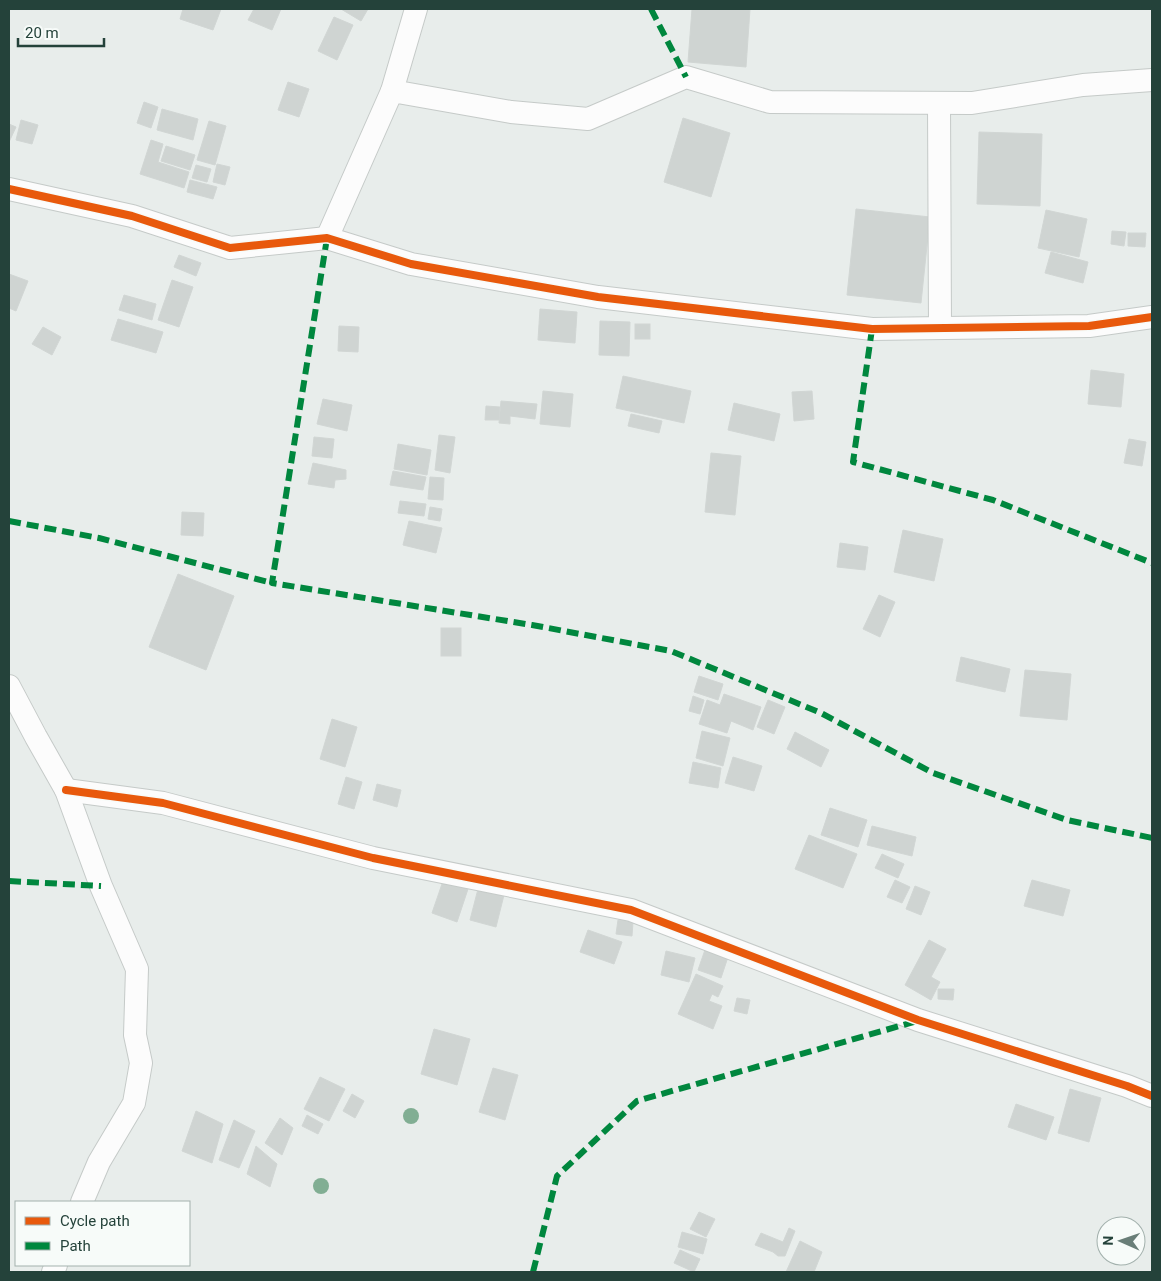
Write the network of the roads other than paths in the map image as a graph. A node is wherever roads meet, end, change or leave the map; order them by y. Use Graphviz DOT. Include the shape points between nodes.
graph roads {
  1 [pos="416,9"];
  2 [pos="1152,80"];
  3 [pos="392,91"];
  4 [pos="940,103"];
  5 [pos="9,189"];
  6 [pos="327,238"];
  7 [pos="1152,317"];
  8 [pos="940,328"];
  9 [pos="9,686"];
  10 [pos="66,790"];
  11 [pos="1152,1096"];
  12 [pos="82,1201"];
  1 -- 3 [label="street"];
  2 -- 4 [label="street" via="1083,85 972,103"];
  3 -- 4 [label="street" via="512,112 588,119 686,77 770,102"];
  3 -- 6 [label="street"];
  4 -- 8 [label="street"];
  5 -- 6 [label="street" via="132,216 230,248"];
  6 -- 8 [label="street" via="411,264 598,297 872,329"];
  7 -- 8 [label="street" via="1089,326"];
  9 -- 10 [label="street"];
  10 -- 11 [label="street" via="163,803 373,858 631,910 918,1020"];
  10 -- 12 [label="street" via="101,886 137,969 135,1035 141,1062 134,1103 98,1162"];
}
